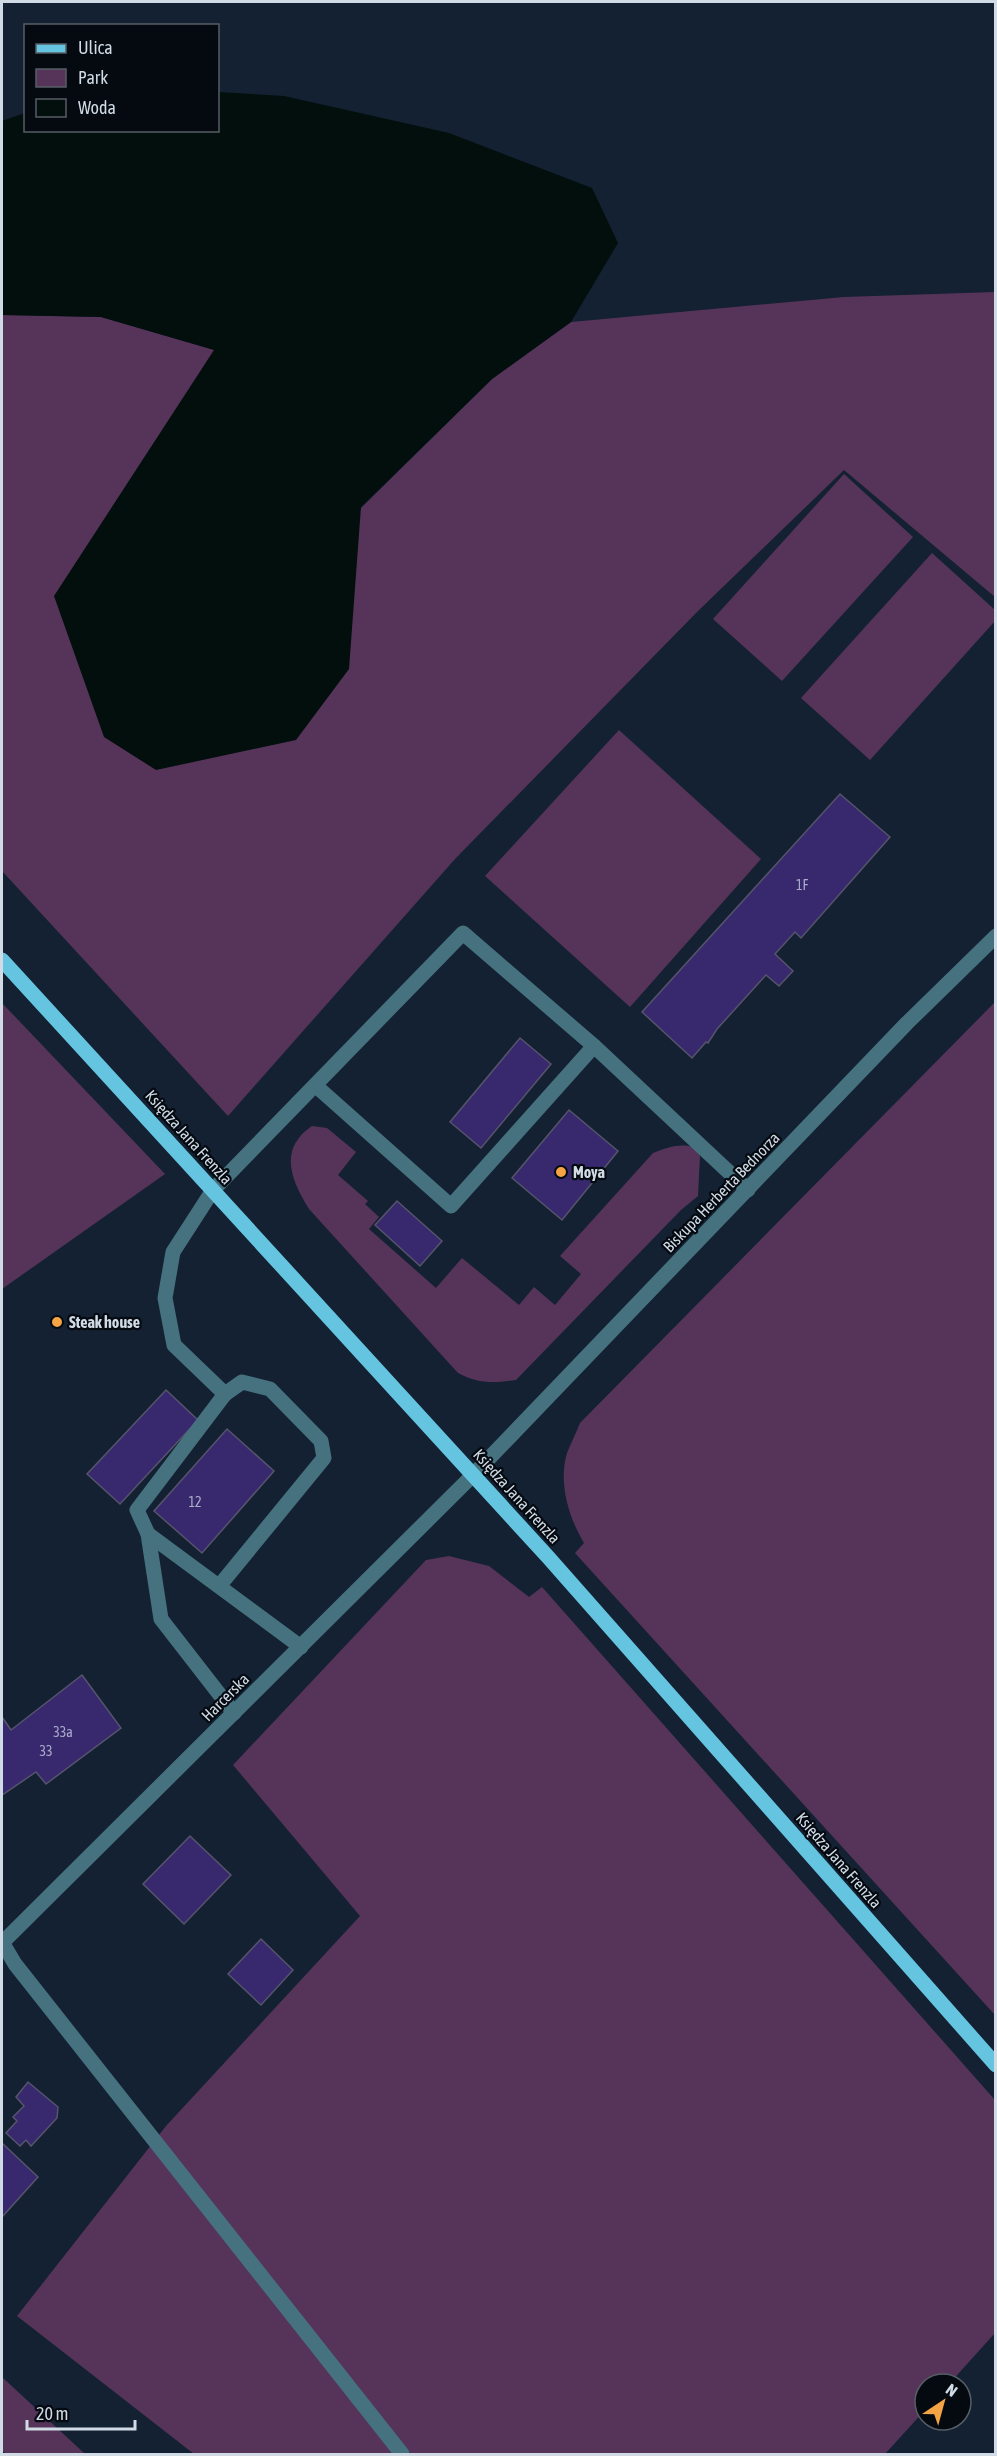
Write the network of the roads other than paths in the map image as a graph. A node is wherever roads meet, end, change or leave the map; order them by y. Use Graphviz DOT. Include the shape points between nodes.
graph roads {
  1 [pos="996,936"];
  2 [pos="2,960"];
  3 [pos="594,1046"];
  4 [pos="316,1086"];
  5 [pos="213,1190"];
  6 [pos="748,1190"];
  7 [pos="225,1394"];
  8 [pos="473,1475"];
  9 [pos="148,1534"];
  10 [pos="220,1585"];
  11 [pos="300,1647"];
  12 [pos="234,1713"];
  13 [pos="2,1943"];
  14 [pos="996,2065"];
  15 [pos="402,2454"];
  1 -- 6 [label="street, Biskupa Herberta Bednorza"];
  2 -- 5 [label="main road, Księdza Jana Frenzla"];
  3 -- 4 [label="street" via="463,933"];
  3 -- 4 [label="street" via="451,1206"];
  3 -- 6 [label="street"];
  4 -- 5 [label="street"];
  5 -- 7 [label="street" via="173,1251 165,1298 174,1345"];
  5 -- 8 [label="main road, Księdza Jana Frenzla"];
  6 -- 8 [label="street, Biskupa Herberta Bednorza"];
  7 -- 9 [label="street" via="137,1510"];
  7 -- 10 [label="street" via="242,1382 270,1389 321,1441 324,1458"];
  8 -- 11 [label="street, Harcerska"];
  8 -- 14 [label="main road, Księdza Jana Frenzla"];
  9 -- 10 [label="street"];
  9 -- 12 [label="street" via="160,1619"];
  10 -- 11 [label="street"];
  11 -- 12 [label="street, Harcerska"];
  12 -- 13 [label="street, Harcerska"];
  13 -- 15 [label="street"];
}
